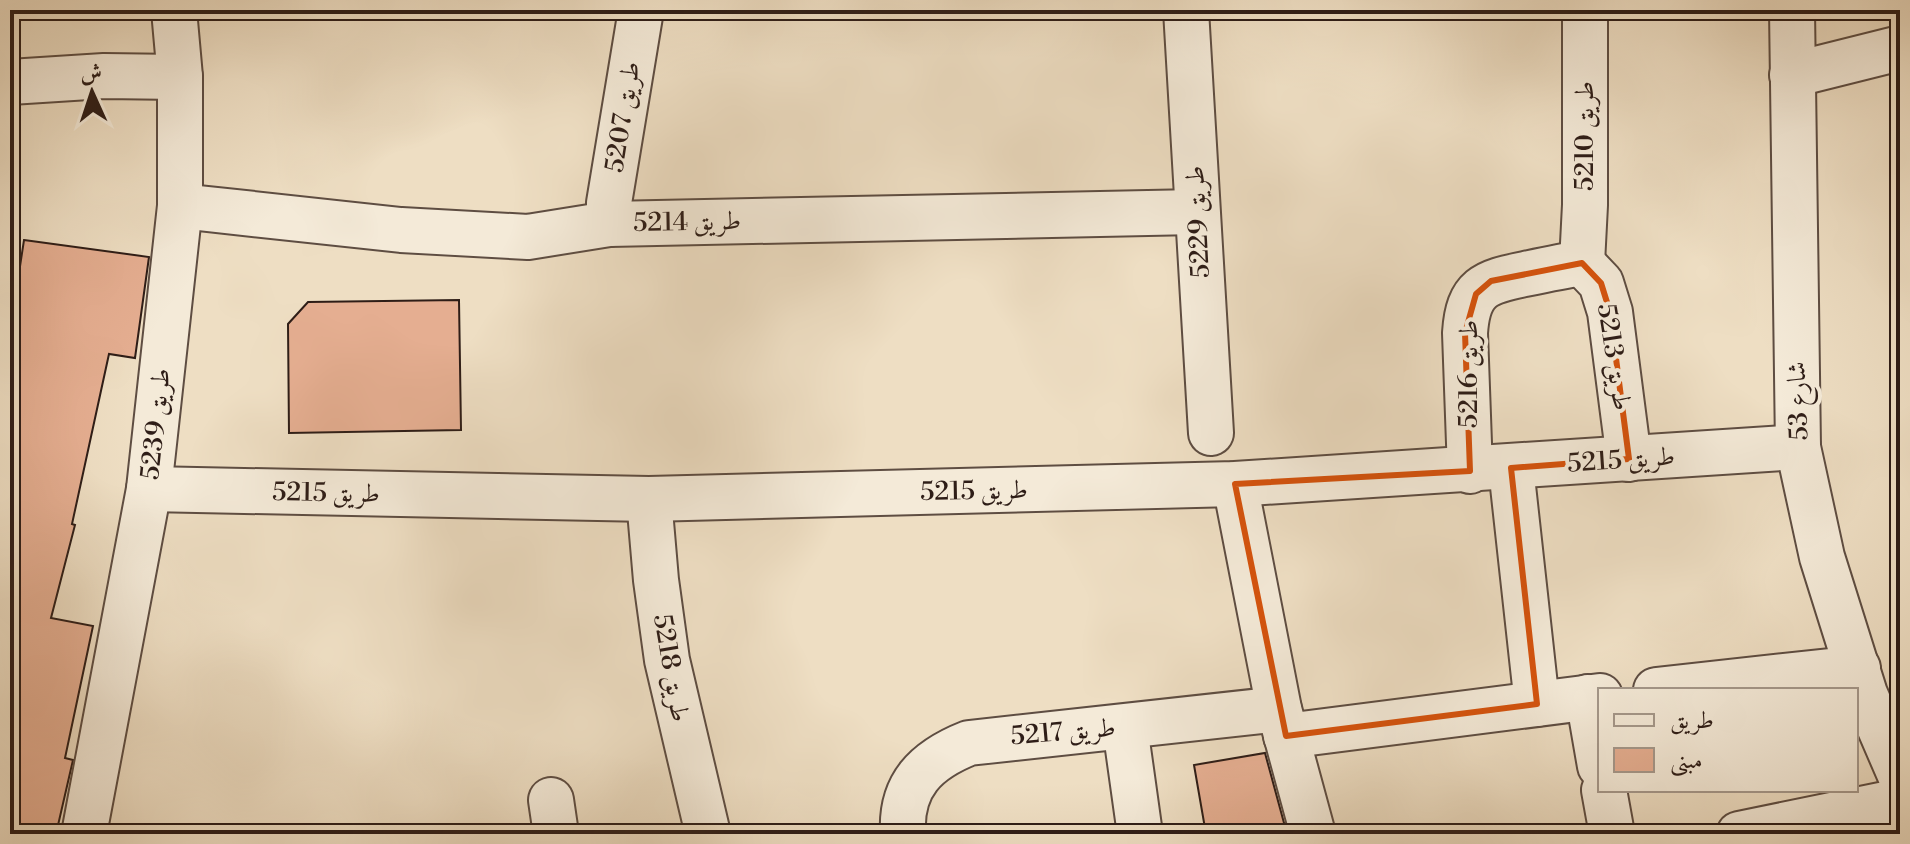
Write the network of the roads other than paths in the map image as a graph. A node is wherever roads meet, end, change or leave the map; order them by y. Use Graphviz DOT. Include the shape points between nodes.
graph roads {
  1 [pos="174,10"];
  2 [pos="641,10"];
  3 [pos="1186,10"];
  4 [pos="1585,10"];
  5 [pos="1792,10"];
  6 [pos="1900,48"];
  7 [pos="1792,75"];
  8 [pos="180,77"];
  9 [pos="10,82"];
  10 [pos="180,206"];
  11 [pos="1196,212"];
  12 [pos="609,224"];
  13 [pos="1582,263"];
  14 [pos="1211,433"];
  15 [pos="1798,447"];
  16 [pos="1629,459"];
  17 [pos="1491,469"];
  18 [pos="1235,484"];
  19 [pos="149,489"];
  20 [pos="649,499"];
  21 [pos="1874,684"];
  22 [pos="1729,688"];
  23 [pos="1594,697"];
  24 [pos="1537,704"];
  25 [pos="1283,723"];
  26 [pos="1125,727"];
  27 [pos="1598,743"];
  28 [pos="1900,775"];
  29 [pos="1604,792"];
  30 [pos="1900,801"];
  31 [pos="84,834"];
  32 [pos="708,834"];
  33 [pos="903,834"];
  34 [pos="1140,834"];
  35 [pos="1313,834"];
  36 [pos="1612,834"];
  37 [pos="1739,834"];
  1 -- 8 [label="street, طريق 5239"];
  2 -- 12 [label="street, طريق 5207"];
  3 -- 11 [label="street, طريق 5229"];
  4 -- 13 [label="street, طريق 5210"];
  5 -- 7 [label="street, شارع 53"];
  6 -- 7 [label="street"];
  7 -- 15 [label="street, شارع 53"];
  8 -- 9 [label="street"];
  8 -- 10 [label="street, طريق 5239"];
  10 -- 12 [label="street, طريق 5214" via="401,230 528,237"];
  10 -- 19 [label="street, طريق 5239"];
  11 -- 12 [label="street, طريق 5214"];
  11 -- 14 [label="street, طريق 5229"];
  13 -- 16 [label="street, طريق 5213" via="1601,283 1610,312"];
  13 -- 17 [label="street, طريق 5216" via="1491,281 1476,294 1467,313 1465,333"];
  15 -- 16 [label="street, طريق 5215"];
  15 -- 21 [label="street, شارع 53" via="1822,557"];
  16 -- 17 [label="street, طريق 5215"];
  17 -- 18 [label="street, طريق 5215"];
  17 -- 24 [label="street, طريق 5216"];
  18 -- 20 [label="street, طريق 5215"];
  18 -- 25 [label="street"];
  19 -- 20 [label="street, طريق 5215"];
  19 -- 31 [label="street, طريق 5239"];
  20 -- 32 [label="street, طريق 5218" via="667,660"];
  21 -- 22 [label="street"];
  21 -- 28 [label="street, شارع 53"];
  23 -- 24 [label="street, طريق 5217"];
  23 -- 27 [label="street"];
  24 -- 25 [label="street, طريق 5217"];
  25 -- 26 [label="street, طريق 5217"];
  25 -- 35 [label="street"];
  26 -- 33 [label="street, طريق 5217" via="997,738 942,753 921,772 907,797"];
  26 -- 34 [label="street"];
  29 -- 36 [label="street"];
  30 -- 37 [label="street"];
}
